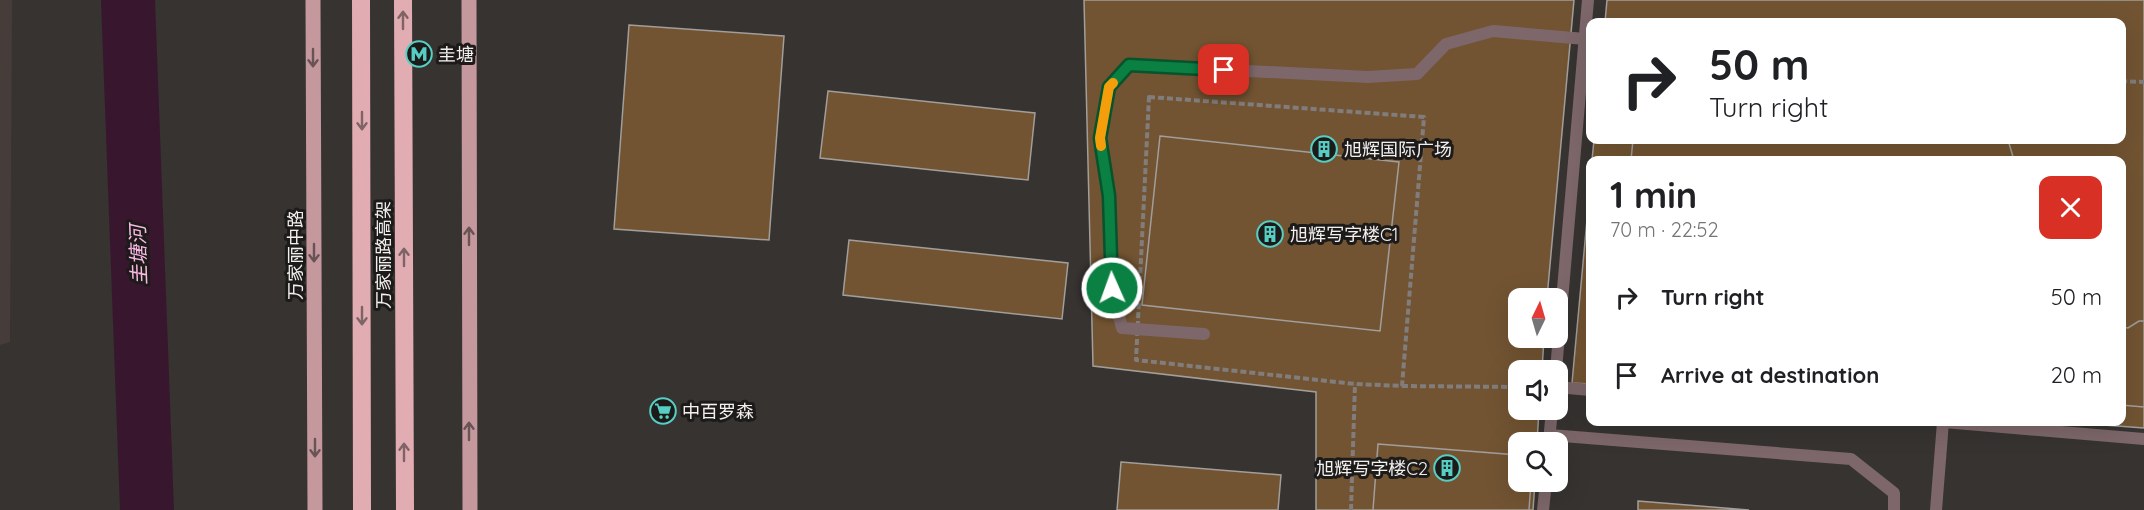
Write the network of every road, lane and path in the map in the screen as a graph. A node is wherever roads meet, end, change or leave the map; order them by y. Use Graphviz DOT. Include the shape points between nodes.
graph roads {
  1 [pos="313,0"];
  2 [pos="361,0"];
  3 [pos="404,0"];
  4 [pos="469,0"];
  5 [pos="1588,0"];
  6 [pos="1587,18"];
  7 [pos="1586,26"];
  8 [pos="1585,39"];
  9 [pos="2126,81"];
  10 [pos="2144,82"];
  11 [pos="1138,328"];
  12 [pos="1203,334"];
  13 [pos="1557,360"];
  14 [pos="1355,384"];
  15 [pos="1402,386"];
  16 [pos="1508,387"];
  17 [pos="1568,388"];
  18 [pos="1586,390"];
  19 [pos="1943,426"];
  20 [pos="1990,426"];
  21 [pos="2144,439"];
  22 [pos="1568,440"];
  23 [pos="1545,492"];
  24 [pos="315,510"];
  25 [pos="362,510"];
  26 [pos="405,510"];
  27 [pos="470,510"];
  28 [pos="1352,510"];
  29 [pos="1544,510"];
  30 [pos="1893,510"];
  31 [pos="1936,510"];
  1 -- 24 [label="main road, 万家丽中路, one-way"];
  2 -- 25 [label="highway, 万家丽路高架, one-way"];
  26 -- 3 [label="highway, 万家丽路高架, one-way"];
  27 -- 4 [label="main road, one-way"];
  5 -- 6 [label="lane"];
  7 -- 8 [label="lane"];
  8 -- 11 [label="lane" via="1493,32 1446,44 1417,74 1368,77 1129,65 1109,87 1100,138 1109,196 1112,288 1122,328"];
  8 -- 13 [label="lane"];
  9 -- 10 [label="path"];
  11 -- 12 [label="lane"];
  11 -- 14 [label="path" via="1136,360"];
  11 -- 15 [label="path" via="1149,97 1424,117"];
  14 -- 15 [label="path"];
  14 -- 28 [label="path"];
  15 -- 16 [label="path"];
  17 -- 18 [label="lane"];
  19 -- 31 [label="lane"];
  20 -- 21 [label="lane"];
  22 -- 30 [label="lane" via="1851,459 1894,493"];
  23 -- 29 [label="lane"];
}
